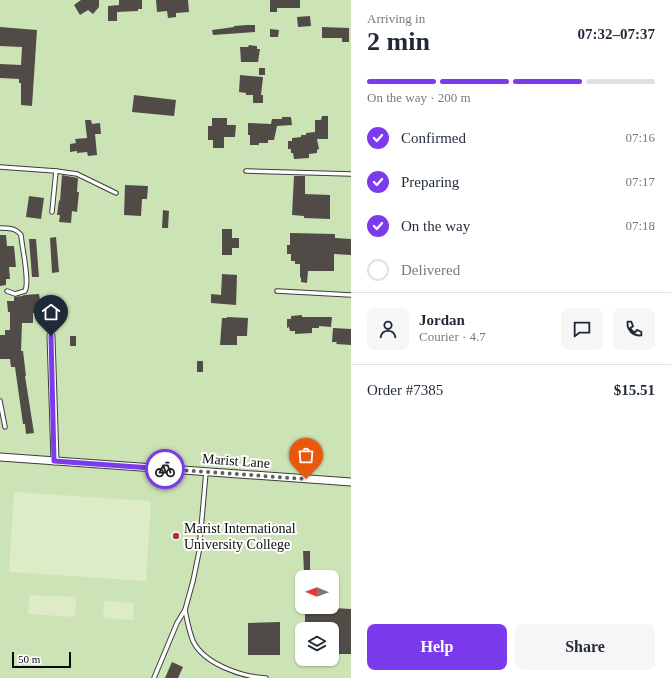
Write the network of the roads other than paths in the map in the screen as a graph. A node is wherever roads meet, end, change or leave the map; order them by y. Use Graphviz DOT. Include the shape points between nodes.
graph roads {
  1 [pos="0,167"];
  2 [pos="56,171"];
  3 [pos="246,171"];
  4 [pos="351,174"];
  5 [pos="116,193"];
  6 [pos="52,212"];
  7 [pos="0,228"];
  8 [pos="6,291"];
  9 [pos="276,291"];
  10 [pos="351,296"];
  11 [pos="51,336"];
  12 [pos="0,401"];
  13 [pos="4,427"];
  14 [pos="0,457"];
  15 [pos="54,461"];
  16 [pos="206,472"];
  17 [pos="351,482"];
  18 [pos="185,610"];
  19 [pos="154,678"];
  20 [pos="266,678"];
  1 -- 2 [label="lane"];
  2 -- 5 [label="lane" via="77,174"];
  2 -- 6 [label="lane"];
  3 -- 4 [label="lane"];
  7 -- 8 [label="lane" via="9,228 21,235 27,287 25,291 15,294"];
  9 -- 10 [label="lane"];
  11 -- 15 [label="street"];
  12 -- 13 [label="lane"];
  14 -- 15 [label="street, Marist Lane"];
  15 -- 16 [label="street, Marist Lane"];
  16 -- 17 [label="street, Marist Lane"];
  16 -- 18 [label="lane" via="199,552"];
  18 -- 19 [label="lane"];
  18 -- 20 [label="lane" via="193,641 204,655 222,667 241,674"];
}
